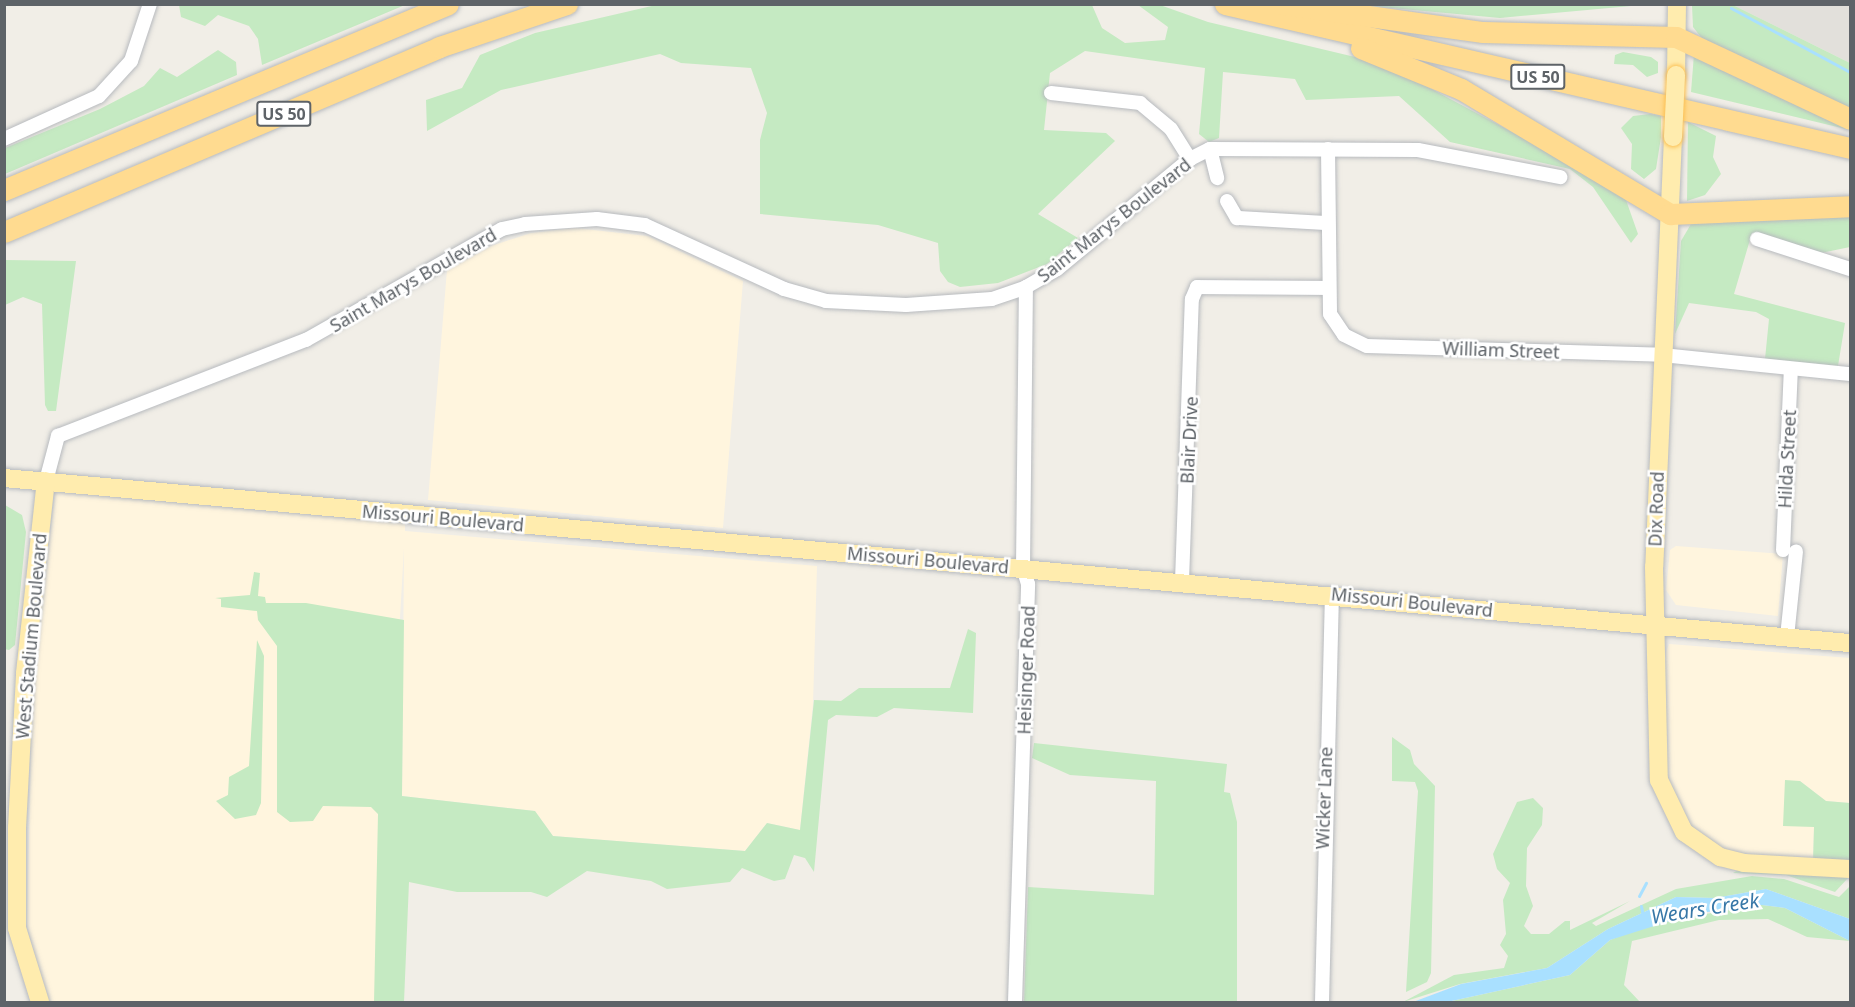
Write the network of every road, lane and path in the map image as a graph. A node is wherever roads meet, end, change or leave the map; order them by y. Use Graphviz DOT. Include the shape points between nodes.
graph roads {
  1 [pos="150,4"];
  2 [pos="448,4"];
  3 [pos="567,4"];
  4 [pos="1225,4"];
  5 [pos="1283,4"];
  6 [pos="1677,4"];
  7 [pos="1259,12"];
  8 [pos="1676,37"];
  9 [pos="1051,93"];
  10 [pos="1851,119"];
  11 [pos="1851,137"];
  12 [pos="4,139"];
  13 [pos="1851,148"];
  14 [pos="1328,149"];
  15 [pos="1210,150"];
  16 [pos="1190,159"];
  17 [pos="1560,177"];
  18 [pos="1217,178"];
  19 [pos="4,190"];
  20 [pos="1227,201"];
  21 [pos="1851,206"];
  22 [pos="1670,214"];
  23 [pos="1327,224"];
  24 [pos="4,232"];
  25 [pos="1756,239"];
  26 [pos="1851,269"];
  27 [pos="1026,287"];
  28 [pos="1328,288"];
  29 [pos="1662,356"];
  30 [pos="1791,369"];
  31 [pos="1851,374"];
  32 [pos="4,478"];
  33 [pos="46,481"];
  34 [pos="1023,568"];
  35 [pos="1182,581"];
  36 [pos="1332,594"];
  37 [pos="1653,625"];
  38 [pos="1787,637"];
  39 [pos="1851,643"];
  40 [pos="1851,870"];
  41 [pos="40,1002"];
  42 [pos="1015,1002"];
  43 [pos="1322,1002"];
  1 -- 12 [label="street" via="131,61 99,96"];
  2 -- 19 [label="highway, US 50"];
  3 -- 24 [label="highway, US 50" via="439,47"];
  4 -- 7 [label="highway, US 50"];
  5 -- 8 [label="highway" via="1483,33"];
  5 -- 11 [label="highway, US 50"];
  6 -- 8 [label="main road, Dix Road"];
  7 -- 13 [label="highway, US 50"];
  7 -- 22 [label="highway" via="1461,89"];
  8 -- 10 [label="highway"];
  8 -- 22 [label="main road, Dix Road, bridge"];
  9 -- 16 [label="street" via="1140,103 1171,129"];
  14 -- 15 [label="street, Saint Marys Boulevard"];
  14 -- 17 [label="street, Saint Marys Boulevard" via="1418,150"];
  14 -- 23 [label="street, William Street"];
  15 -- 16 [label="street, Saint Marys Boulevard"];
  15 -- 18 [label="street"];
  16 -- 27 [label="street, Saint Marys Boulevard" via="1057,269"];
  20 -- 23 [label="street" via="1237,218"];
  21 -- 22 [label="highway"];
  22 -- 29 [label="main road, Dix Road"];
  23 -- 28 [label="street, William Street"];
  25 -- 26 [label="street"];
  27 -- 33 [label="street, Saint Marys Boulevard" via="992,298 906,305 826,301 784,289 645,225 597,219 525,224 502,229 306,340 58,436"];
  27 -- 34 [label="street, Heisinger Road"];
  28 -- 29 [label="street, William Street" via="1330,314 1344,335 1367,346"];
  28 -- 35 [label="street, Blair Drive" via="1215,283 1197,287 1192,299"];
  29 -- 30 [label="street, William Street"];
  29 -- 37 [label="main road, Dix Road"];
  30 -- 31 [label="street, William Street"];
  30 -- 38 [label="street, Hilda Street"];
  32 -- 33 [label="main road, Missouri Boulevard"];
  33 -- 34 [label="main road, Missouri Boulevard"];
  33 -- 41 [label="main road, West Stadium Boulevard" via="25,673 17,828 17,928"];
  34 -- 35 [label="main road, Missouri Boulevard"];
  34 -- 42 [label="street, Heisinger Road" via="1028,584"];
  35 -- 36 [label="main road, Missouri Boulevard"];
  36 -- 37 [label="main road, Missouri Boulevard"];
  36 -- 43 [label="street, Wicker Lane"];
  37 -- 38 [label="main road, Missouri Boulevard"];
  37 -- 40 [label="main road, Dix Road" via="1661,685 1659,780 1684,832 1709,851 1738,862"];
  38 -- 39 [label="main road, Missouri Boulevard"];
}
